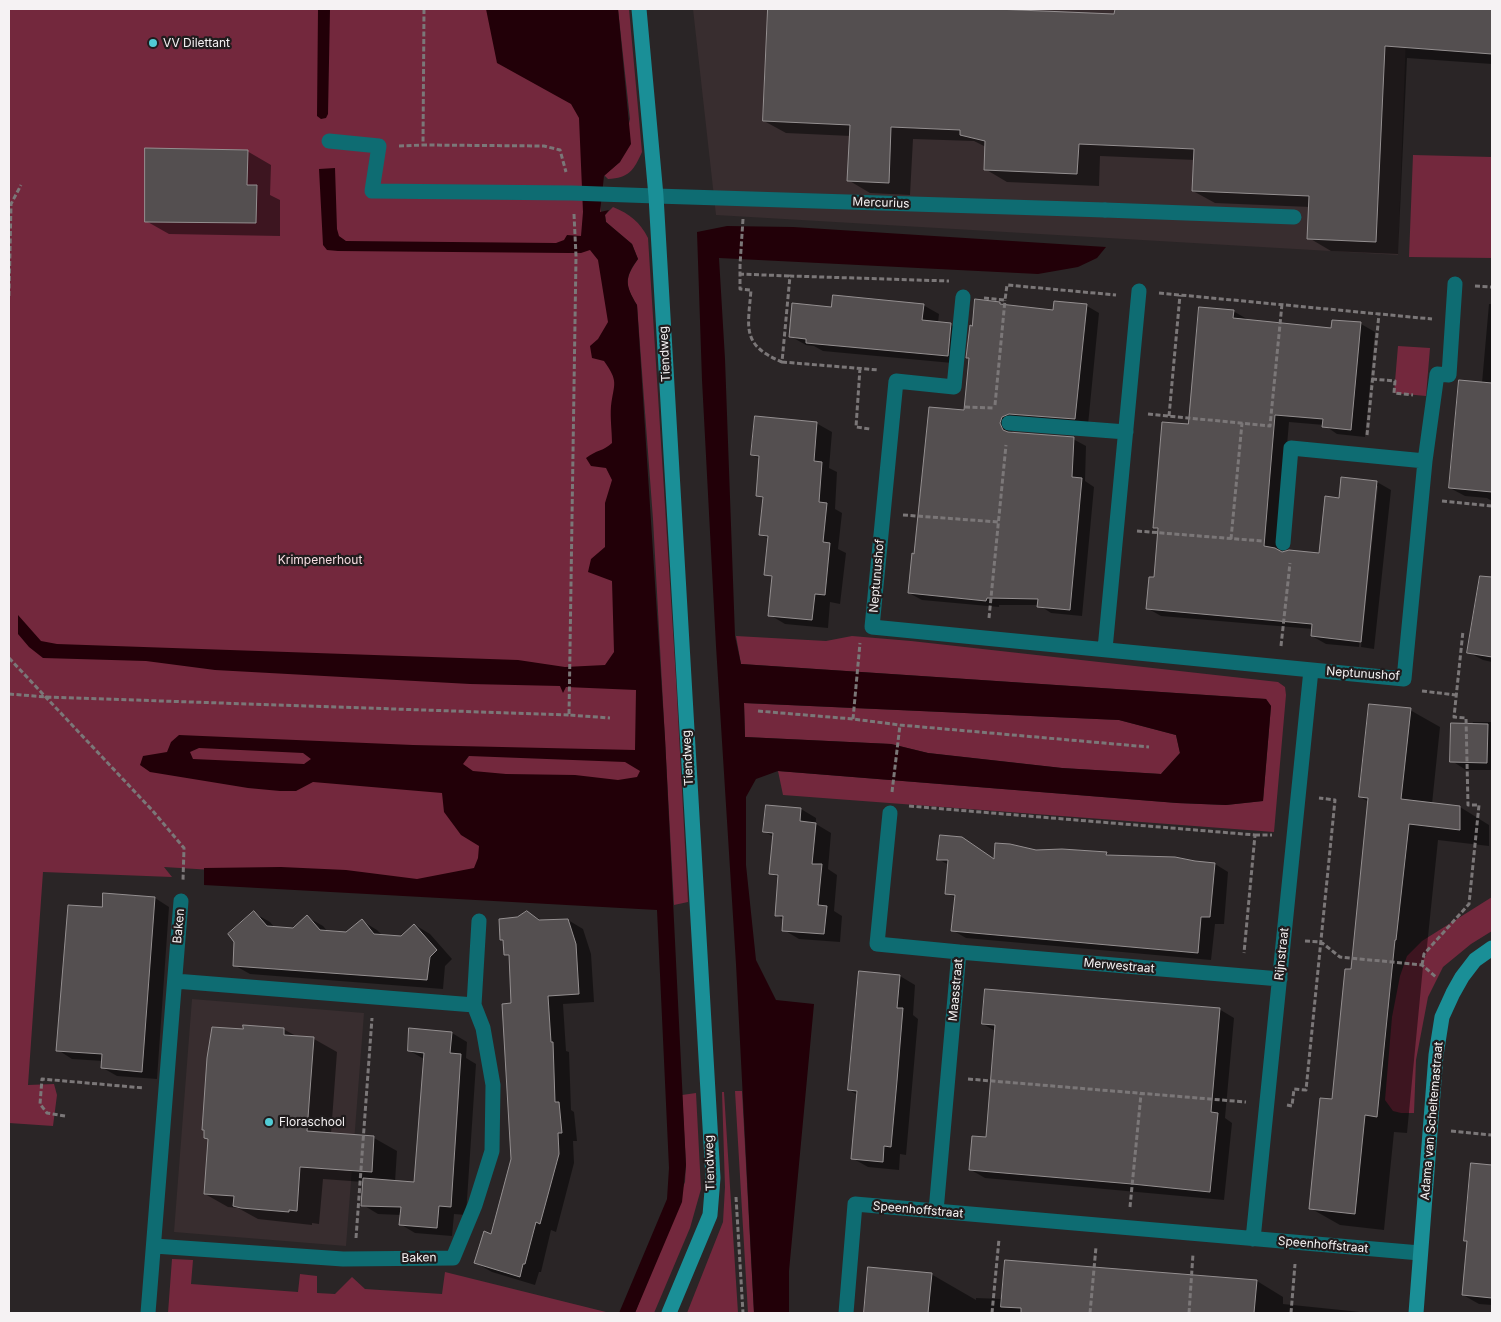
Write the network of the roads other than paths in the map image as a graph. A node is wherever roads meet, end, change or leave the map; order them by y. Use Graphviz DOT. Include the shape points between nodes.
graph roads {
  1 [pos="639,9"];
  2 [pos="329,141"];
  3 [pos="656,196"];
  4 [pos="1294,216"];
  5 [pos="1455,284"];
  6 [pos="1139,291"];
  7 [pos="963,296"];
  8 [pos="1008,423"];
  9 [pos="1126,432"];
  10 [pos="1425,461"];
  11 [pos="1283,543"];
  12 [pos="1105,649"];
  13 [pos="1311,670"];
  14 [pos="895,809"];
  15 [pos="181,901"];
  16 [pos="479,921"];
  17 [pos="1492,948"];
  18 [pos="959,952"];
  19 [pos="1280,979"];
  20 [pos="175,982"];
  21 [pos="474,1005"];
  22 [pos="936,1211"];
  23 [pos="1253,1238"];
  24 [pos="154,1246"];
  25 [pos="1420,1253"];
  26 [pos="148,1313"];
  27 [pos="670,1313"];
  28 [pos="846,1313"];
  29 [pos="1416,1313"];
  1 -- 3 [label="street, Tiendweg"];
  2 -- 3 [label="street" via="379,146 372,190"];
  3 -- 4 [label="street, Mercurius"];
  3 -- 27 [label="street, Tiendweg" via="712,1178 710,1215"];
  5 -- 10 [label="street, Neptunushof" via="1449,375 1437,374"];
  6 -- 9 [label="street"];
  7 -- 12 [label="street, Neptunushof" via="954,387 896,381 872,627"];
  8 -- 9 [label="street"];
  9 -- 12 [label="street"];
  10 -- 11 [label="street" via="1292,448"];
  10 -- 13 [label="street, Neptunushof" via="1404,678"];
  12 -- 13 [label="street, Neptunushof"];
  13 -- 19 [label="street, Rijnstraat"];
  14 -- 18 [label="street, Maasstraat" via="877,944"];
  15 -- 20 [label="street, Baken"];
  16 -- 21 [label="street, Baken"];
  17 -- 25 [label="street, Adama van Scheltemastraat" via="1475,960 1462,977 1442,1017"];
  18 -- 19 [label="street, Merwestraat"];
  18 -- 22 [label="street, Maasstraat"];
  19 -- 23 [label="street, Rijnstraat"];
  20 -- 21 [label="street"];
  20 -- 24 [label="street, Baken"];
  21 -- 24 [label="street, Baken" via="483,1028 493,1085 492,1151 475,1205 452,1258 354,1259"];
  22 -- 23 [label="street, Speenhoffstraat"];
  22 -- 28 [label="street, Speenhoffstraat" via="855,1204"];
  23 -- 25 [label="street, Speenhoffstraat"];
  24 -- 26 [label="street, Baken"];
  25 -- 29 [label="street, Adama van Scheltemastraat"];
}
